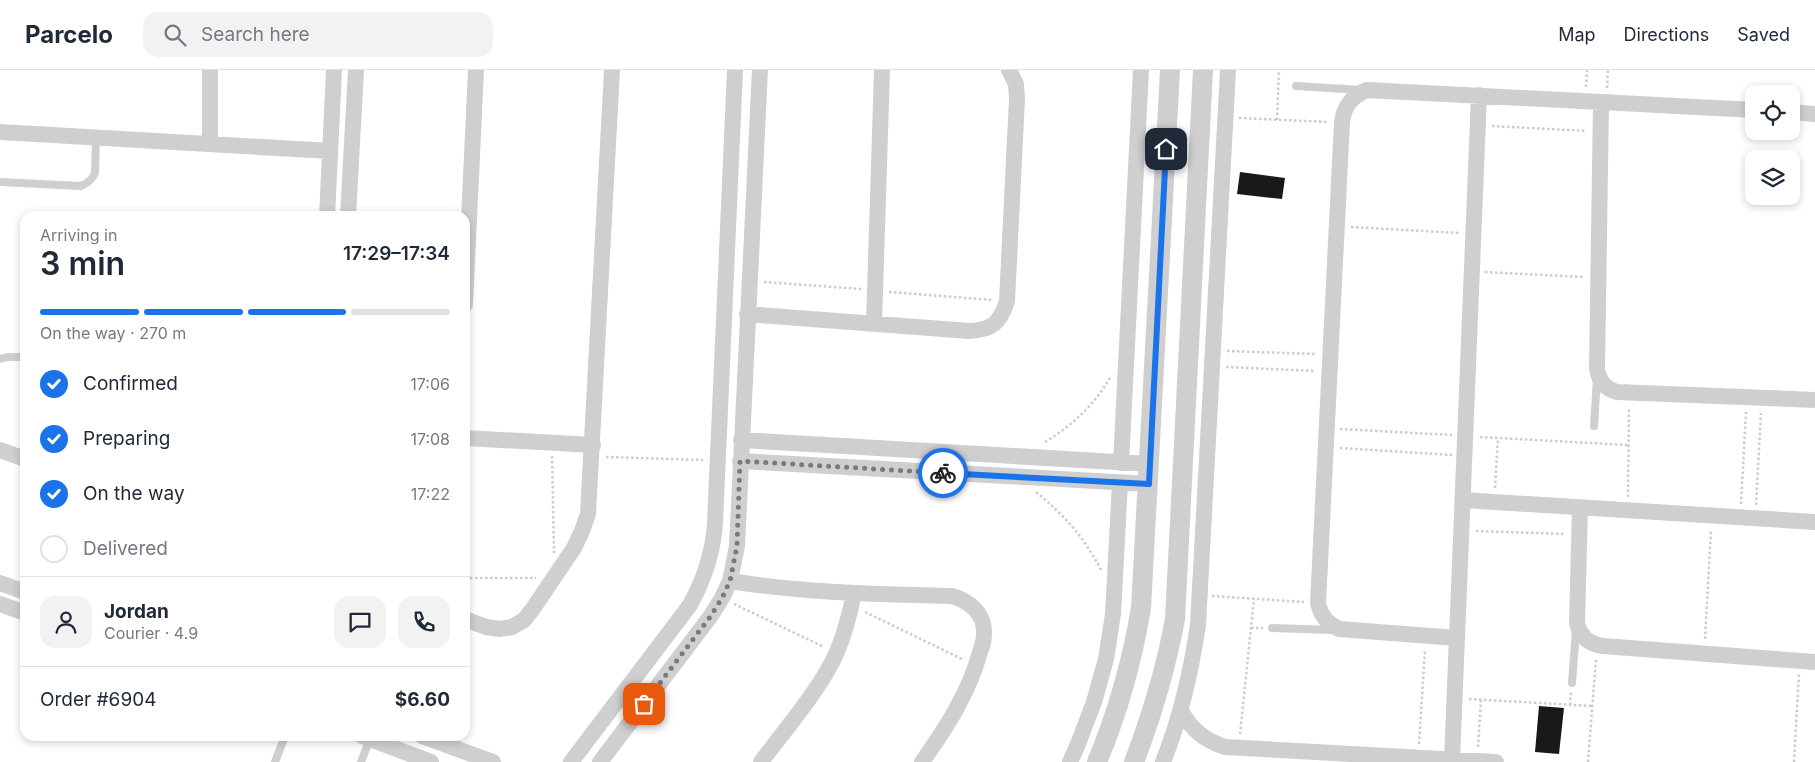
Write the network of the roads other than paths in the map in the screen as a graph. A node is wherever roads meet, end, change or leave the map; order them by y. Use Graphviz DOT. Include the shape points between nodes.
graph roads {
  1 [pos="210,70"];
  2 [pos="334,70"];
  3 [pos="356,70"];
  4 [pos="476,70"];
  5 [pos="612,70"];
  6 [pos="735,70"];
  7 [pos="760,70"];
  8 [pos="882,70"];
  9 [pos="1009,70"];
  10 [pos="1142,70"];
  11 [pos="1170,70"];
  12 [pos="1203,70"];
  13 [pos="1228,70"];
  14 [pos="1296,86"];
  15 [pos="1367,90"];
  16 [pos="1479,95"];
  17 [pos="1604,102"];
  18 [pos="1745,110"];
  19 [pos="1800,113"];
  20 [pos="1815,114"];
  21 [pos="0,132"];
  22 [pos="96,138"];
  23 [pos="210,144"];
  24 [pos="330,151"];
  25 [pos="0,182"];
  26 [pos="327,211"];
  27 [pos="348,211"];
  28 [pos="469,211"];
  29 [pos="747,314"];
  30 [pos="874,324"];
  31 [pos="20,357"];
  32 [pos="0,359"];
  33 [pos="1597,369"];
  34 [pos="721,374"];
  35 [pos="744,375"];
  36 [pos="1815,400"];
  37 [pos="1594,426"];
  38 [pos="470,438"];
  39 [pos="741,440"];
  40 [pos="0,450"];
  41 [pos="592,451"];
  42 [pos="20,457"];
  43 [pos="740,461"];
  44 [pos="1121,462"];
  45 [pos="1150,464"];
  46 [pos="1120,483"];
  47 [pos="1149,484"];
  48 [pos="1462,500"];
  49 [pos="1580,508"];
  50 [pos="1815,522"];
  51 [pos="730,581"];
  52 [pos="0,583"];
  53 [pos="20,590"];
  54 [pos="853,599"];
  55 [pos="0,604"];
  56 [pos="20,611"];
  57 [pos="470,621"];
  58 [pos="1576,623"];
  59 [pos="1272,628"];
  60 [pos="1346,631"];
  61 [pos="1457,638"];
  62 [pos="1808,662"];
  63 [pos="1572,683"];
  64 [pos="1181,710"];
  65 [pos="1109,734"];
  66 [pos="283,741"];
  67 [pos="365,741"];
  68 [pos="374,741"];
  69 [pos="436,741"];
  70 [pos="1138,754"];
  71 [pos="1452,760"];
  72 [pos="1478,761"];
  73 [pos="275,762"];
  74 [pos="361,762"];
  75 [pos="431,762"];
  76 [pos="493,762"];
  77 [pos="571,762"];
  78 [pos="600,762"];
  79 [pos="761,762"];
  80 [pos="922,762"];
  81 [pos="1070,762"];
  82 [pos="1097,762"];
  83 [pos="1163,762"];
  84 [pos="1496,762"];
  1 -- 23 [label="street"];
  2 -- 24 [label="street"];
  3 -- 27 [label="street"];
  4 -- 28 [label="street"];
  5 -- 41 [label="street"];
  6 -- 34 [label="street"];
  7 -- 29 [label="street"];
  8 -- 30 [label="street"];
  9 -- 30 [label="street" via="1016,84 1017,99 1007,301 1003,314 982,330"];
  10 -- 44 [label="street"];
  11 -- 45 [label="street"];
  12 -- 70 [label="street" via="1175,618 1165,668"];
  13 -- 64 [label="street" via="1200,596 1194,654"];
  14 -- 15 [label="lane"];
  15 -- 16 [label="street"];
  15 -- 60 [label="street" via="1349,102 1342,122 1318,603 1327,622"];
  16 -- 17 [label="street"];
  16 -- 48 [label="street"];
  17 -- 18 [label="street"];
  17 -- 33 [label="street" via="1600,132"];
  19 -- 20 [label="street"];
  21 -- 22 [label="street"];
  22 -- 23 [label="street"];
  22 -- 25 [label="lane" via="95,173 86,184"];
  23 -- 24 [label="street"];
  24 -- 26 [label="street"];
  29 -- 30 [label="street"];
  29 -- 35 [label="street"];
  31 -- 32 [label="lane"];
  33 -- 36 [label="street" via="1600,380 1617,392"];
  33 -- 37 [label="lane"];
  34 -- 35 [label="street"];
  34 -- 77 [label="street" via="713,544 701,586 690,606"];
  35 -- 39 [label="street"];
  38 -- 41 [label="street" via="552,443"];
  39 -- 43 [label="street"];
  39 -- 44 [label="street"];
  40 -- 42 [label="street"];
  41 -- 57 [label="street" via="585,522 574,548 524,620 500,629"];
  43 -- 46 [label="street"];
  43 -- 51 [label="street" via="737,546"];
  44 -- 45 [label="street"];
  45 -- 47 [label="street"];
  46 -- 47 [label="street"];
  46 -- 81 [label="street" via="1113,614 1106,659 1094,702"];
  47 -- 65 [label="street" via="1141,608 1128,672"];
  48 -- 49 [label="street"];
  48 -- 61 [label="street"];
  49 -- 50 [label="street"];
  49 -- 58 [label="street"];
  51 -- 54 [label="street"];
  51 -- 78 [label="street" via="710,617"];
  52 -- 53 [label="street"];
  54 -- 79 [label="street" via="837,653 822,680"];
  54 -- 80 [label="street" via="952,596 965,600 982,620 984,634 976,666 951,719"];
  55 -- 56 [label="street"];
  58 -- 62 [label="street" via="1586,639 1597,645"];
  58 -- 63 [label="lane"];
  59 -- 60 [label="lane"];
  60 -- 61 [label="street"];
  61 -- 71 [label="street"];
  64 -- 71 [label="street" via="1188,723 1205,738 1225,748"];
  64 -- 83 [label="street"];
  65 -- 70 [label="street"];
  65 -- 82 [label="street"];
  66 -- 73 [label="lane"];
  67 -- 74 [label="lane"];
  68 -- 75 [label="street"];
  69 -- 76 [label="street"];
  71 -- 72 [label="street"];
  72 -- 84 [label="street"];
}
